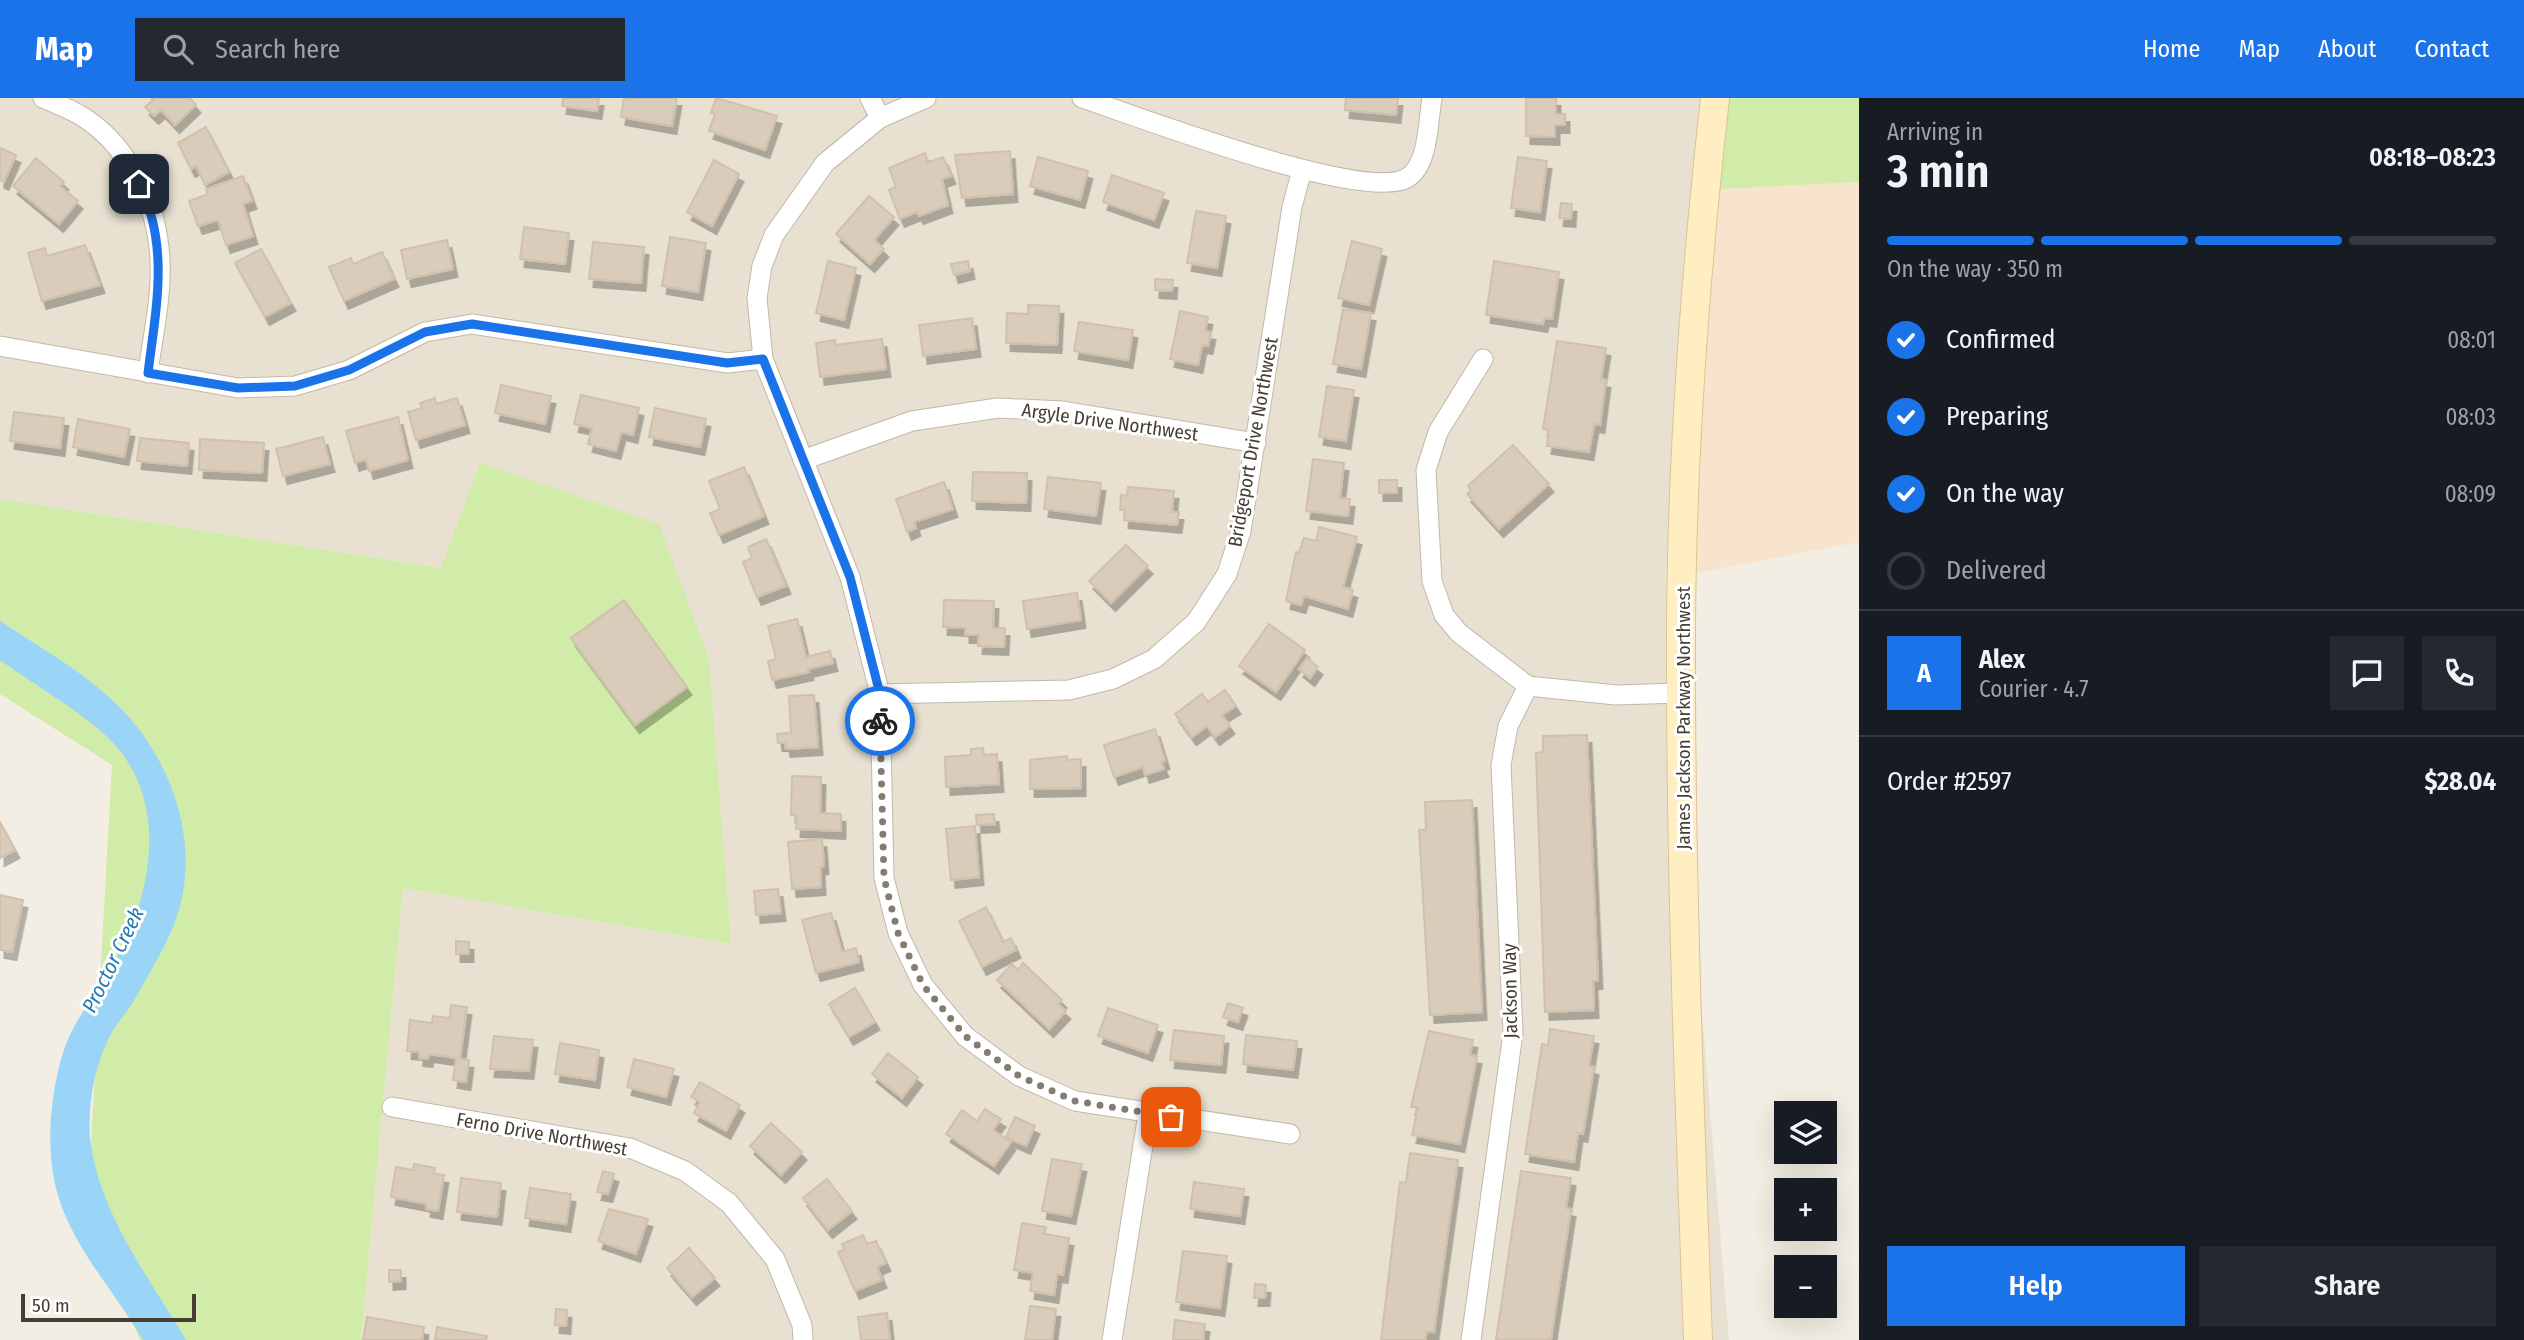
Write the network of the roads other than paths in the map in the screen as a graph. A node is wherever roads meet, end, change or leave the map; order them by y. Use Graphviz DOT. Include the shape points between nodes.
graph roads {
  1 [pos="43,98"];
  2 [pos="870,98"];
  3 [pos="926,98"];
  4 [pos="1082,98"];
  5 [pos="1432,98"];
  6 [pos="1715,98"];
  7 [pos="880,118"];
  8 [pos="1302,170"];
  9 [pos="0,346"];
  10 [pos="763,359"];
  11 [pos="1483,359"];
  12 [pos="148,373"];
  13 [pos="1255,443"];
  14 [pos="803,460"];
  15 [pos="1528,686"];
  16 [pos="1681,693"];
  17 [pos="880,694"];
  18 [pos="392,1107"];
  19 [pos="1148,1114"];
  20 [pos="1290,1133"];
  21 [pos="803,1340"];
  22 [pos="1112,1340"];
  23 [pos="1471,1340"];
  24 [pos="1698,1340"];
  1 -- 12 [label="street" via="80,114 108,138 128,162 150,206 160,249"];
  2 -- 7 [label="street"];
  3 -- 7 [label="street"];
  4 -- 8 [label="street"];
  5 -- 8 [label="street" via="1421,160 1409,177 1390,184"];
  6 -- 16 [label="main road, James Jackson Parkway Northwest" via="1687,434"];
  7 -- 10 [label="street" via="825,163 774,234 757,298"];
  8 -- 13 [label="street, Bridgeport Drive Northwest" via="1292,206"];
  9 -- 12 [label="street"];
  10 -- 12 [label="street" via="727,363 472,324 425,332 349,370 295,386 238,388"];
  10 -- 14 [label="street"];
  11 -- 15 [label="street" via="1438,432 1426,470 1432,581 1444,615 1459,633"];
  13 -- 14 [label="street, Argyle Drive Northwest" via="1063,411 998,408 912,421"];
  13 -- 17 [label="street, Bridgeport Drive Northwest" via="1241,531 1227,574 1196,622 1154,659 1113,680 1069,690"];
  14 -- 17 [label="street" via="850,577"];
  15 -- 16 [label="street" via="1616,695"];
  15 -- 23 [label="street, Jackson Way" via="1508,726 1501,765 1513,1033"];
  16 -- 24 [label="main road, James Jackson Parkway Northwest" via="1683,913"];
  17 -- 19 [label="street" via="884,878 898,933 923,985 965,1036 1019,1076 1075,1101"];
  18 -- 21 [label="street, Ferno Drive Northwest" via="630,1148 685,1171 729,1203 775,1259 802,1325"];
  19 -- 20 [label="street"];
  19 -- 22 [label="street"];
}
